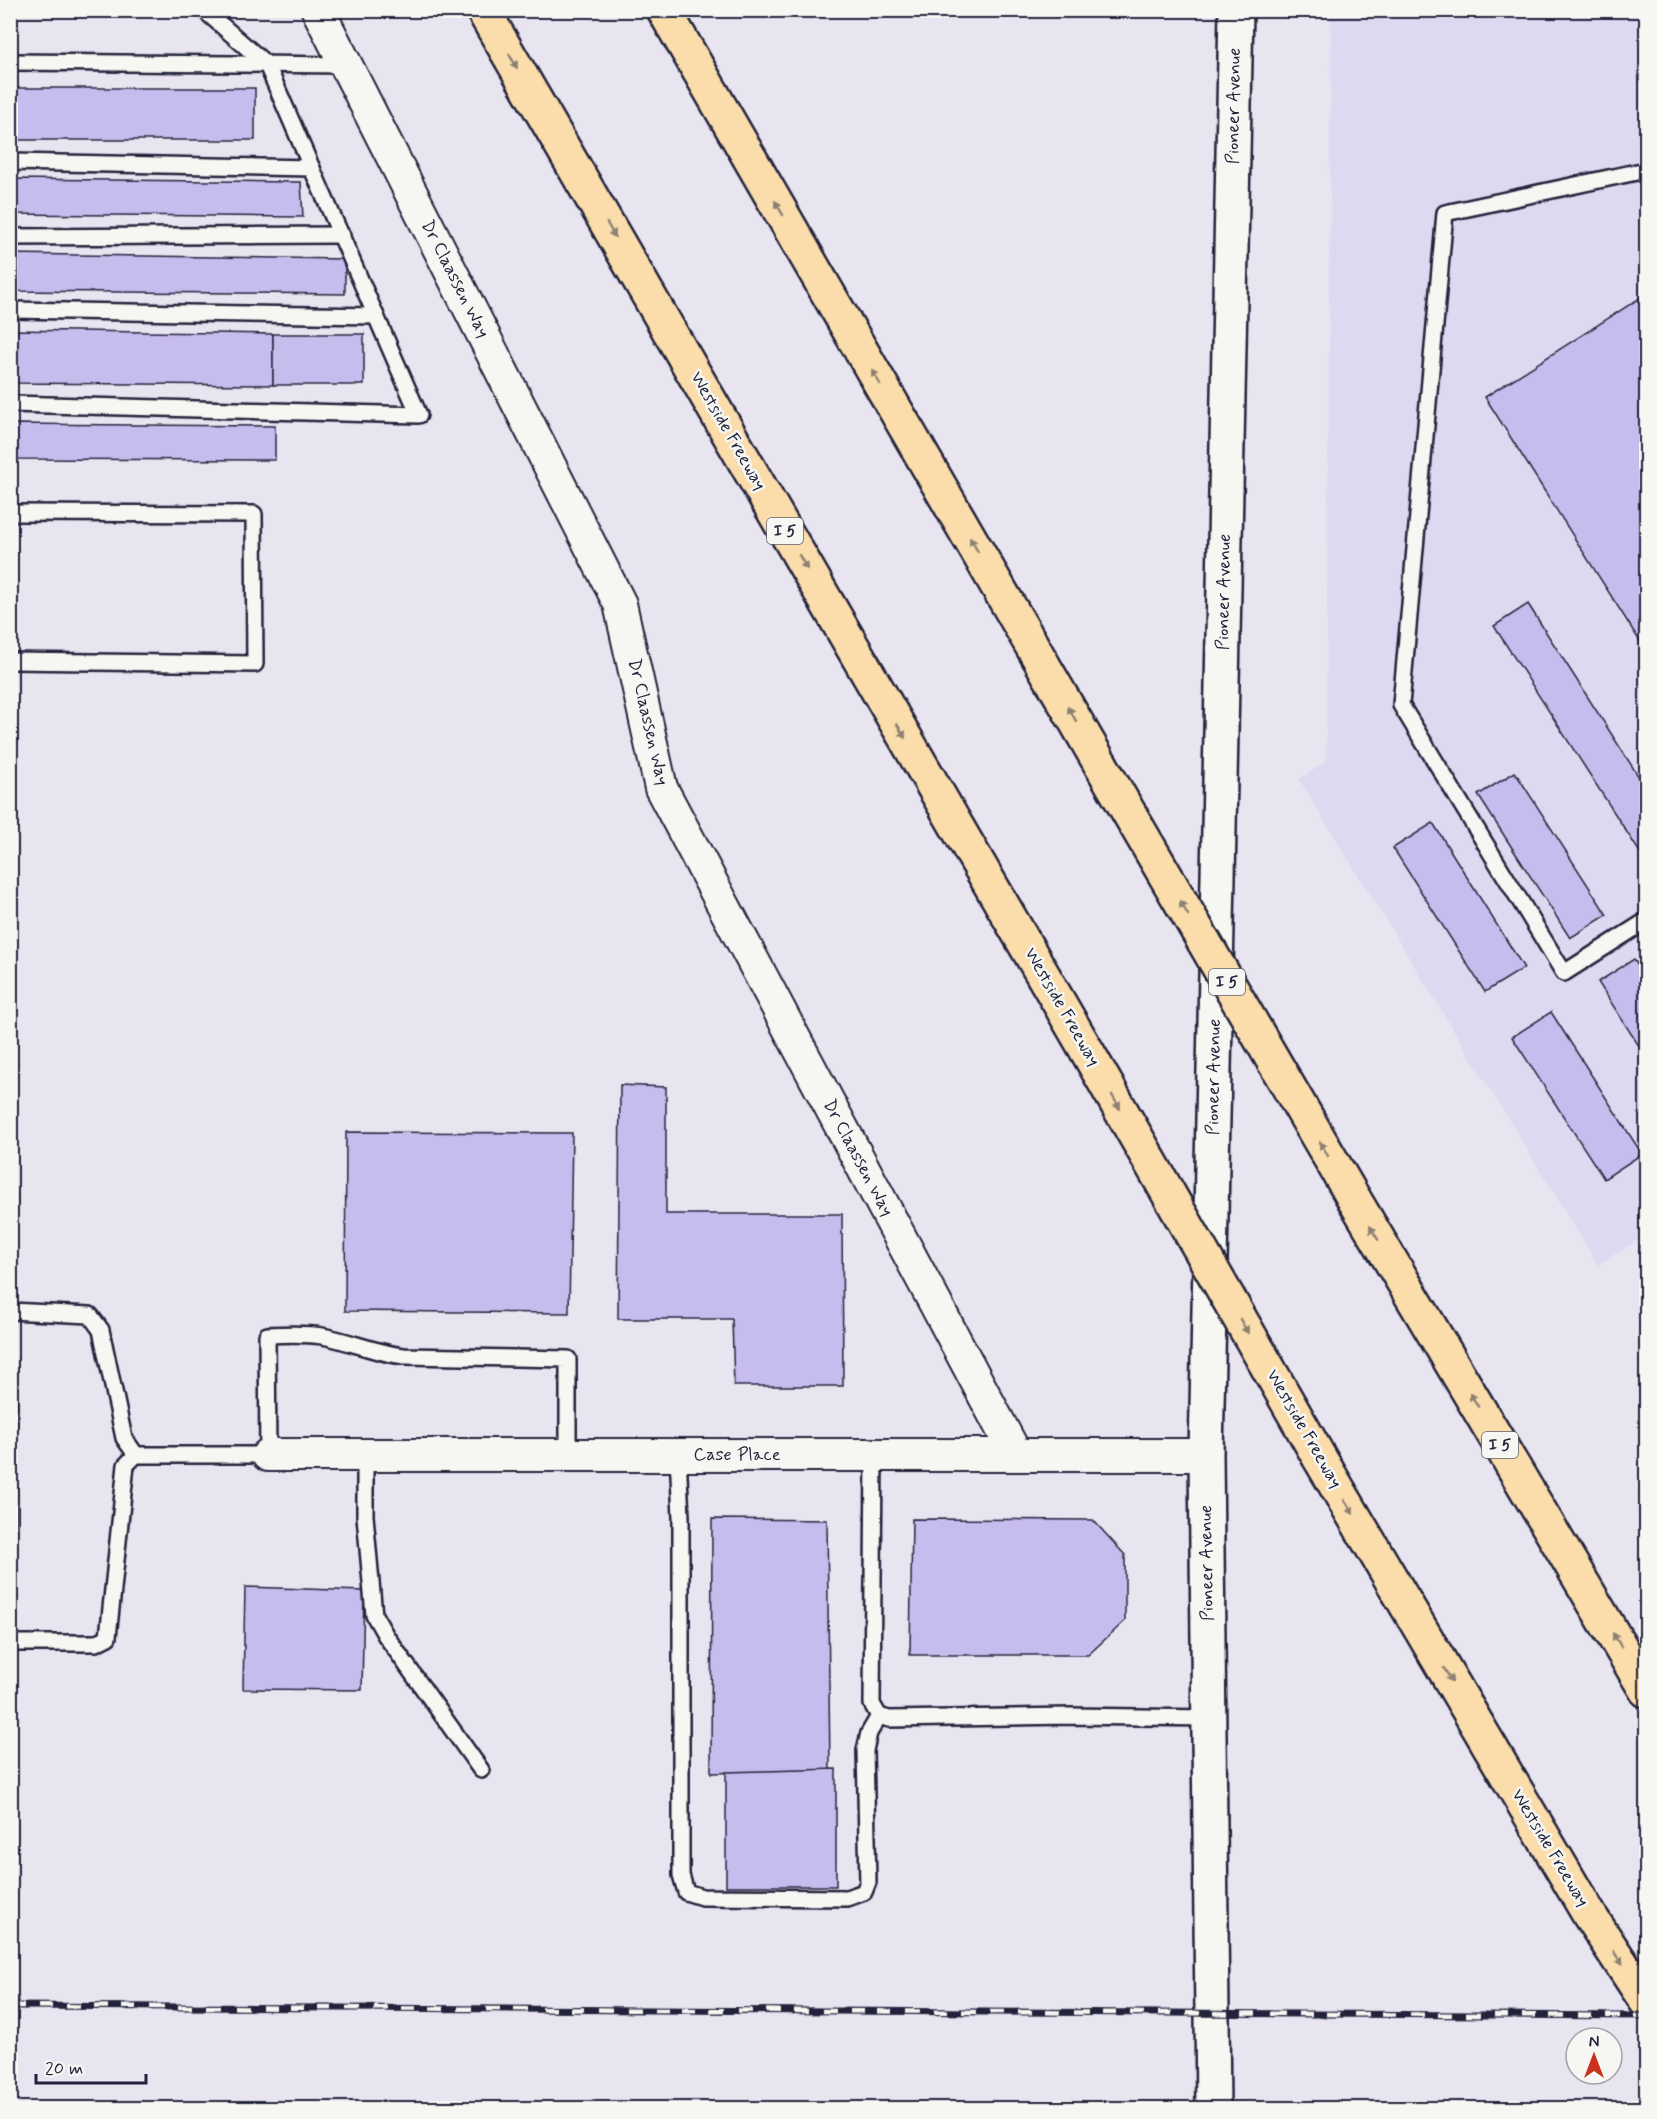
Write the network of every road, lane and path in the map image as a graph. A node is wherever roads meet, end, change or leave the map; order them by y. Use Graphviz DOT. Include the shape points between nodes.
graph roads {
  1 [pos="204,10"];
  2 [pos="318,10"];
  3 [pos="483,10"];
  4 [pos="664,10"];
  5 [pos="1236,10"];
  6 [pos="10,62"];
  7 [pos="267,65"];
  8 [pos="346,65"];
  9 [pos="10,162"];
  10 [pos="312,168"];
  11 [pos="1647,170"];
  12 [pos="342,235"];
  13 [pos="10,237"];
  14 [pos="10,310"];
  15 [pos="376,316"];
  16 [pos="10,404"];
  17 [pos="10,513"];
  18 [pos="10,661"];
  19 [pos="1647,921"];
  20 [pos="10,1311"];
  21 [pos="136,1455"];
  22 [pos="268,1455"];
  23 [pos="366,1455"];
  24 [pos="568,1455"];
  25 [pos="678,1455"];
  26 [pos="874,1455"];
  27 [pos="1016,1455"];
  28 [pos="1206,1455"];
  29 [pos="10,1643"];
  30 [pos="1647,1690"];
  31 [pos="879,1716"];
  32 [pos="1209,1718"];
  33 [pos="481,1770"];
  34 [pos="1647,2001"];
  35 [pos="1213,2109"];
  1 -- 7 [label="lane"];
  2 -- 8 [label="street, Dr Claassen Way"];
  3 -- 34 [label="highway, Westside Freeway / I 5, one-way, bridge" via="1319,1457 1590,1916"];
  30 -- 4 [label="highway, I 5, one-way, bridge" via="1354,1199"];
  5 -- 28 [label="street, Pioneer Avenue"];
  6 -- 7 [label="lane"];
  7 -- 8 [label="lane"];
  7 -- 10 [label="lane"];
  8 -- 27 [label="street, Dr Claassen Way" via="620,604 661,788"];
  9 -- 10 [label="lane"];
  10 -- 12 [label="lane"];
  11 -- 19 [label="lane" via="1445,213 1401,705 1564,973"];
  12 -- 13 [label="lane"];
  12 -- 15 [label="lane"];
  14 -- 15 [label="lane"];
  15 -- 16 [label="lane" via="419,415"];
  17 -- 18 [label="lane" via="254,514 255,664"];
  20 -- 21 [label="lane" via="90,1315 101,1330 124,1438"];
  21 -- 22 [label="lane"];
  21 -- 29 [label="lane" via="126,1465 108,1637 96,1643"];
  22 -- 23 [label="street, Case Place"];
  22 -- 24 [label="lane" via="267,1335 282,1334 323,1336 404,1356 568,1359"];
  23 -- 24 [label="street, Case Place"];
  23 -- 33 [label="lane" via="364,1516 374,1615"];
  24 -- 25 [label="street, Case Place"];
  25 -- 26 [label="street, Case Place"];
  25 -- 31 [label="lane" via="681,1875 687,1892 702,1897 847,1898 864,1892 868,1882 865,1750"];
  26 -- 27 [label="street, Case Place"];
  26 -- 31 [label="lane" via="872,1704"];
  27 -- 28 [label="street, Case Place"];
  28 -- 32 [label="street, Pioneer Avenue"];
  31 -- 32 [label="lane"];
  32 -- 35 [label="street, Pioneer Avenue"];
}
